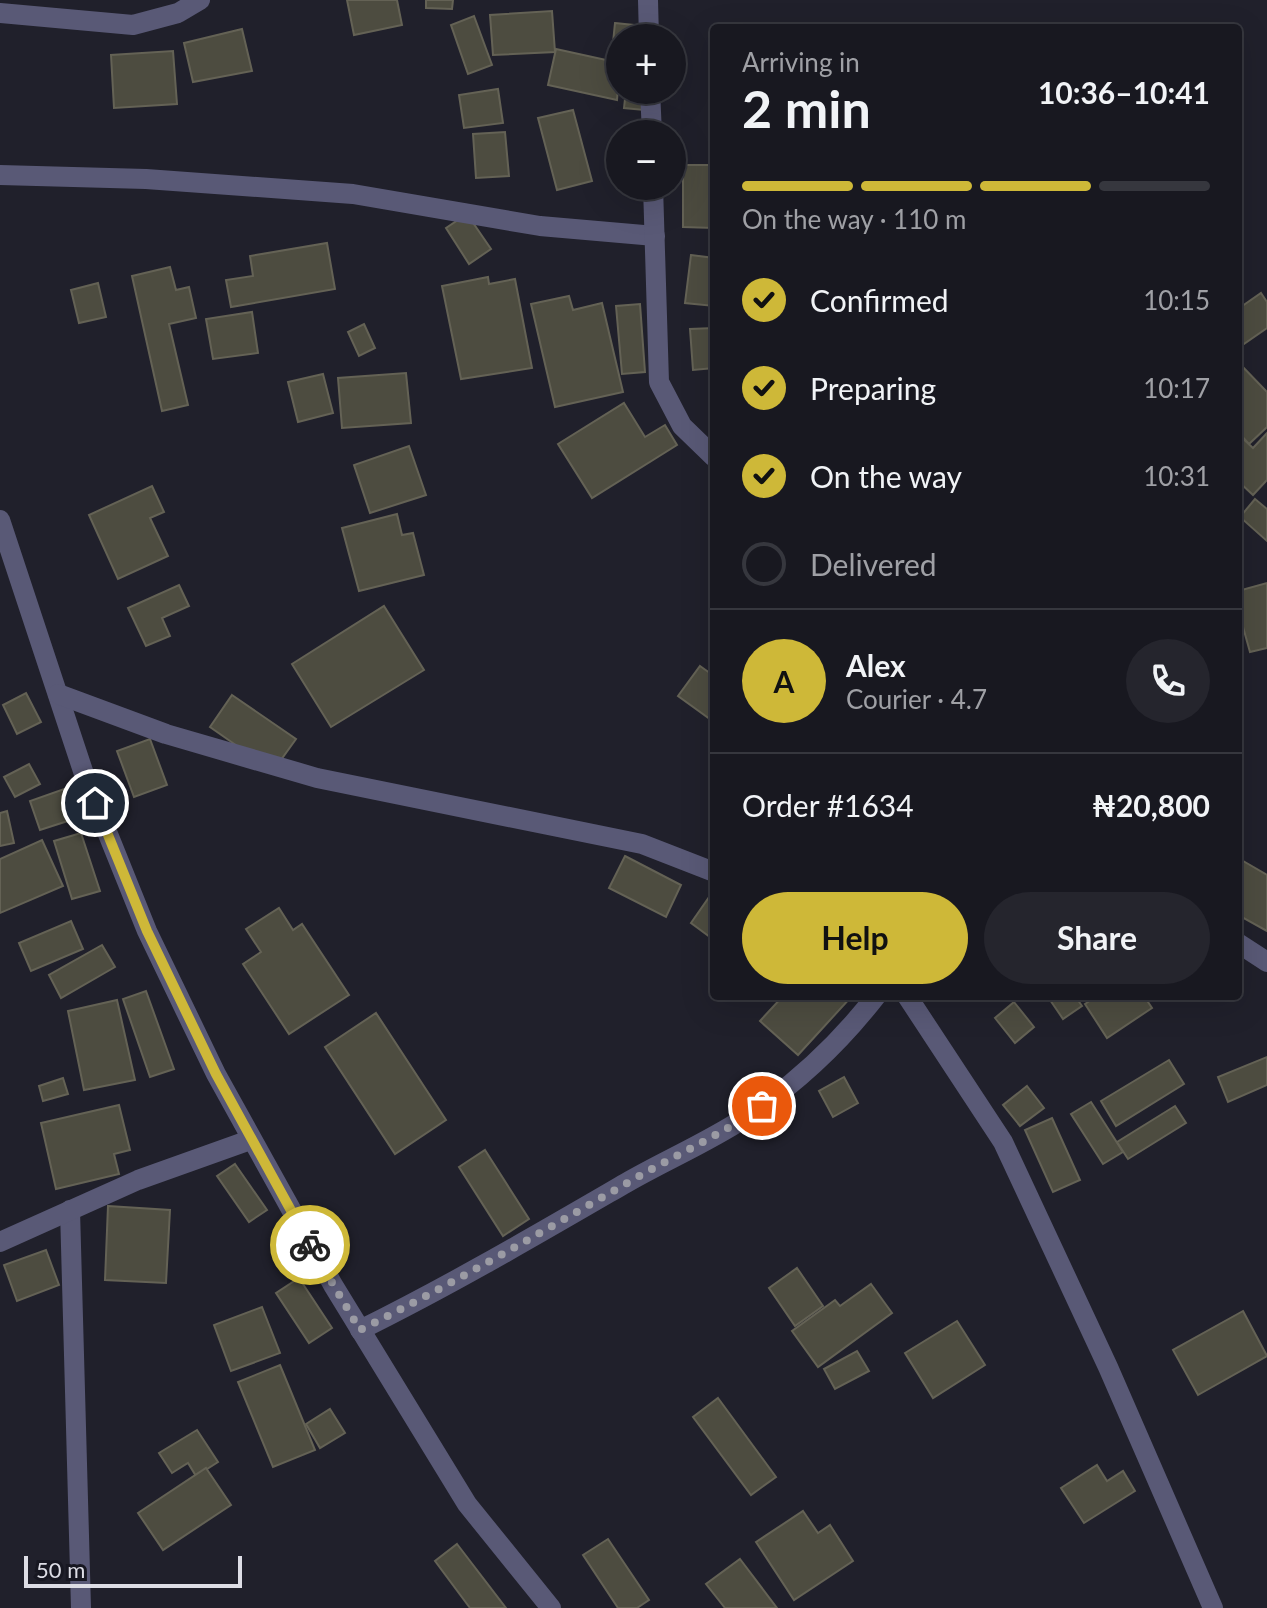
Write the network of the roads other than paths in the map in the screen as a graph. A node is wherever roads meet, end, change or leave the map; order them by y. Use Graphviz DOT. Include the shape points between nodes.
graph roads {
  1 [pos="200,0"];
  2 [pos="648,0"];
  3 [pos="0,13"];
  4 [pos="649,24"];
  5 [pos="0,175"];
  6 [pos="654,200"];
  7 [pos="655,236"];
  8 [pos="710,453"];
  9 [pos="0,520"];
  10 [pos="58,694"];
  11 [pos="710,870"];
  12 [pos="1242,946"];
  13 [pos="1267,962"];
  14 [pos="873,1000"];
  15 [pos="910,1000"];
  16 [pos="250,1140"];
  17 [pos="70,1210"];
  18 [pos="0,1242"];
  19 [pos="360,1330"];
  20 [pos="81,1608"];
  21 [pos="551,1608"];
  22 [pos="1213,1608"];
  1 -- 3 [label="street" via="178,13 133,25"];
  2 -- 4 [label="street"];
  5 -- 7 [label="street" via="353,194 540,226"];
  6 -- 7 [label="street"];
  7 -- 8 [label="street" via="659,382 682,426"];
  9 -- 10 [label="street"];
  10 -- 11 [label="street" via="166,734 317,778 642,844"];
  10 -- 16 [label="street" via="147,931"];
  12 -- 13 [label="street"];
  14 -- 19 [label="street" via="802,1077 741,1120 460,1280"];
  15 -- 22 [label="street" via="1003,1142"];
  16 -- 17 [label="street"];
  16 -- 19 [label="street"];
  17 -- 18 [label="street"];
  17 -- 20 [label="street"];
  19 -- 21 [label="street" via="467,1504"];
}
